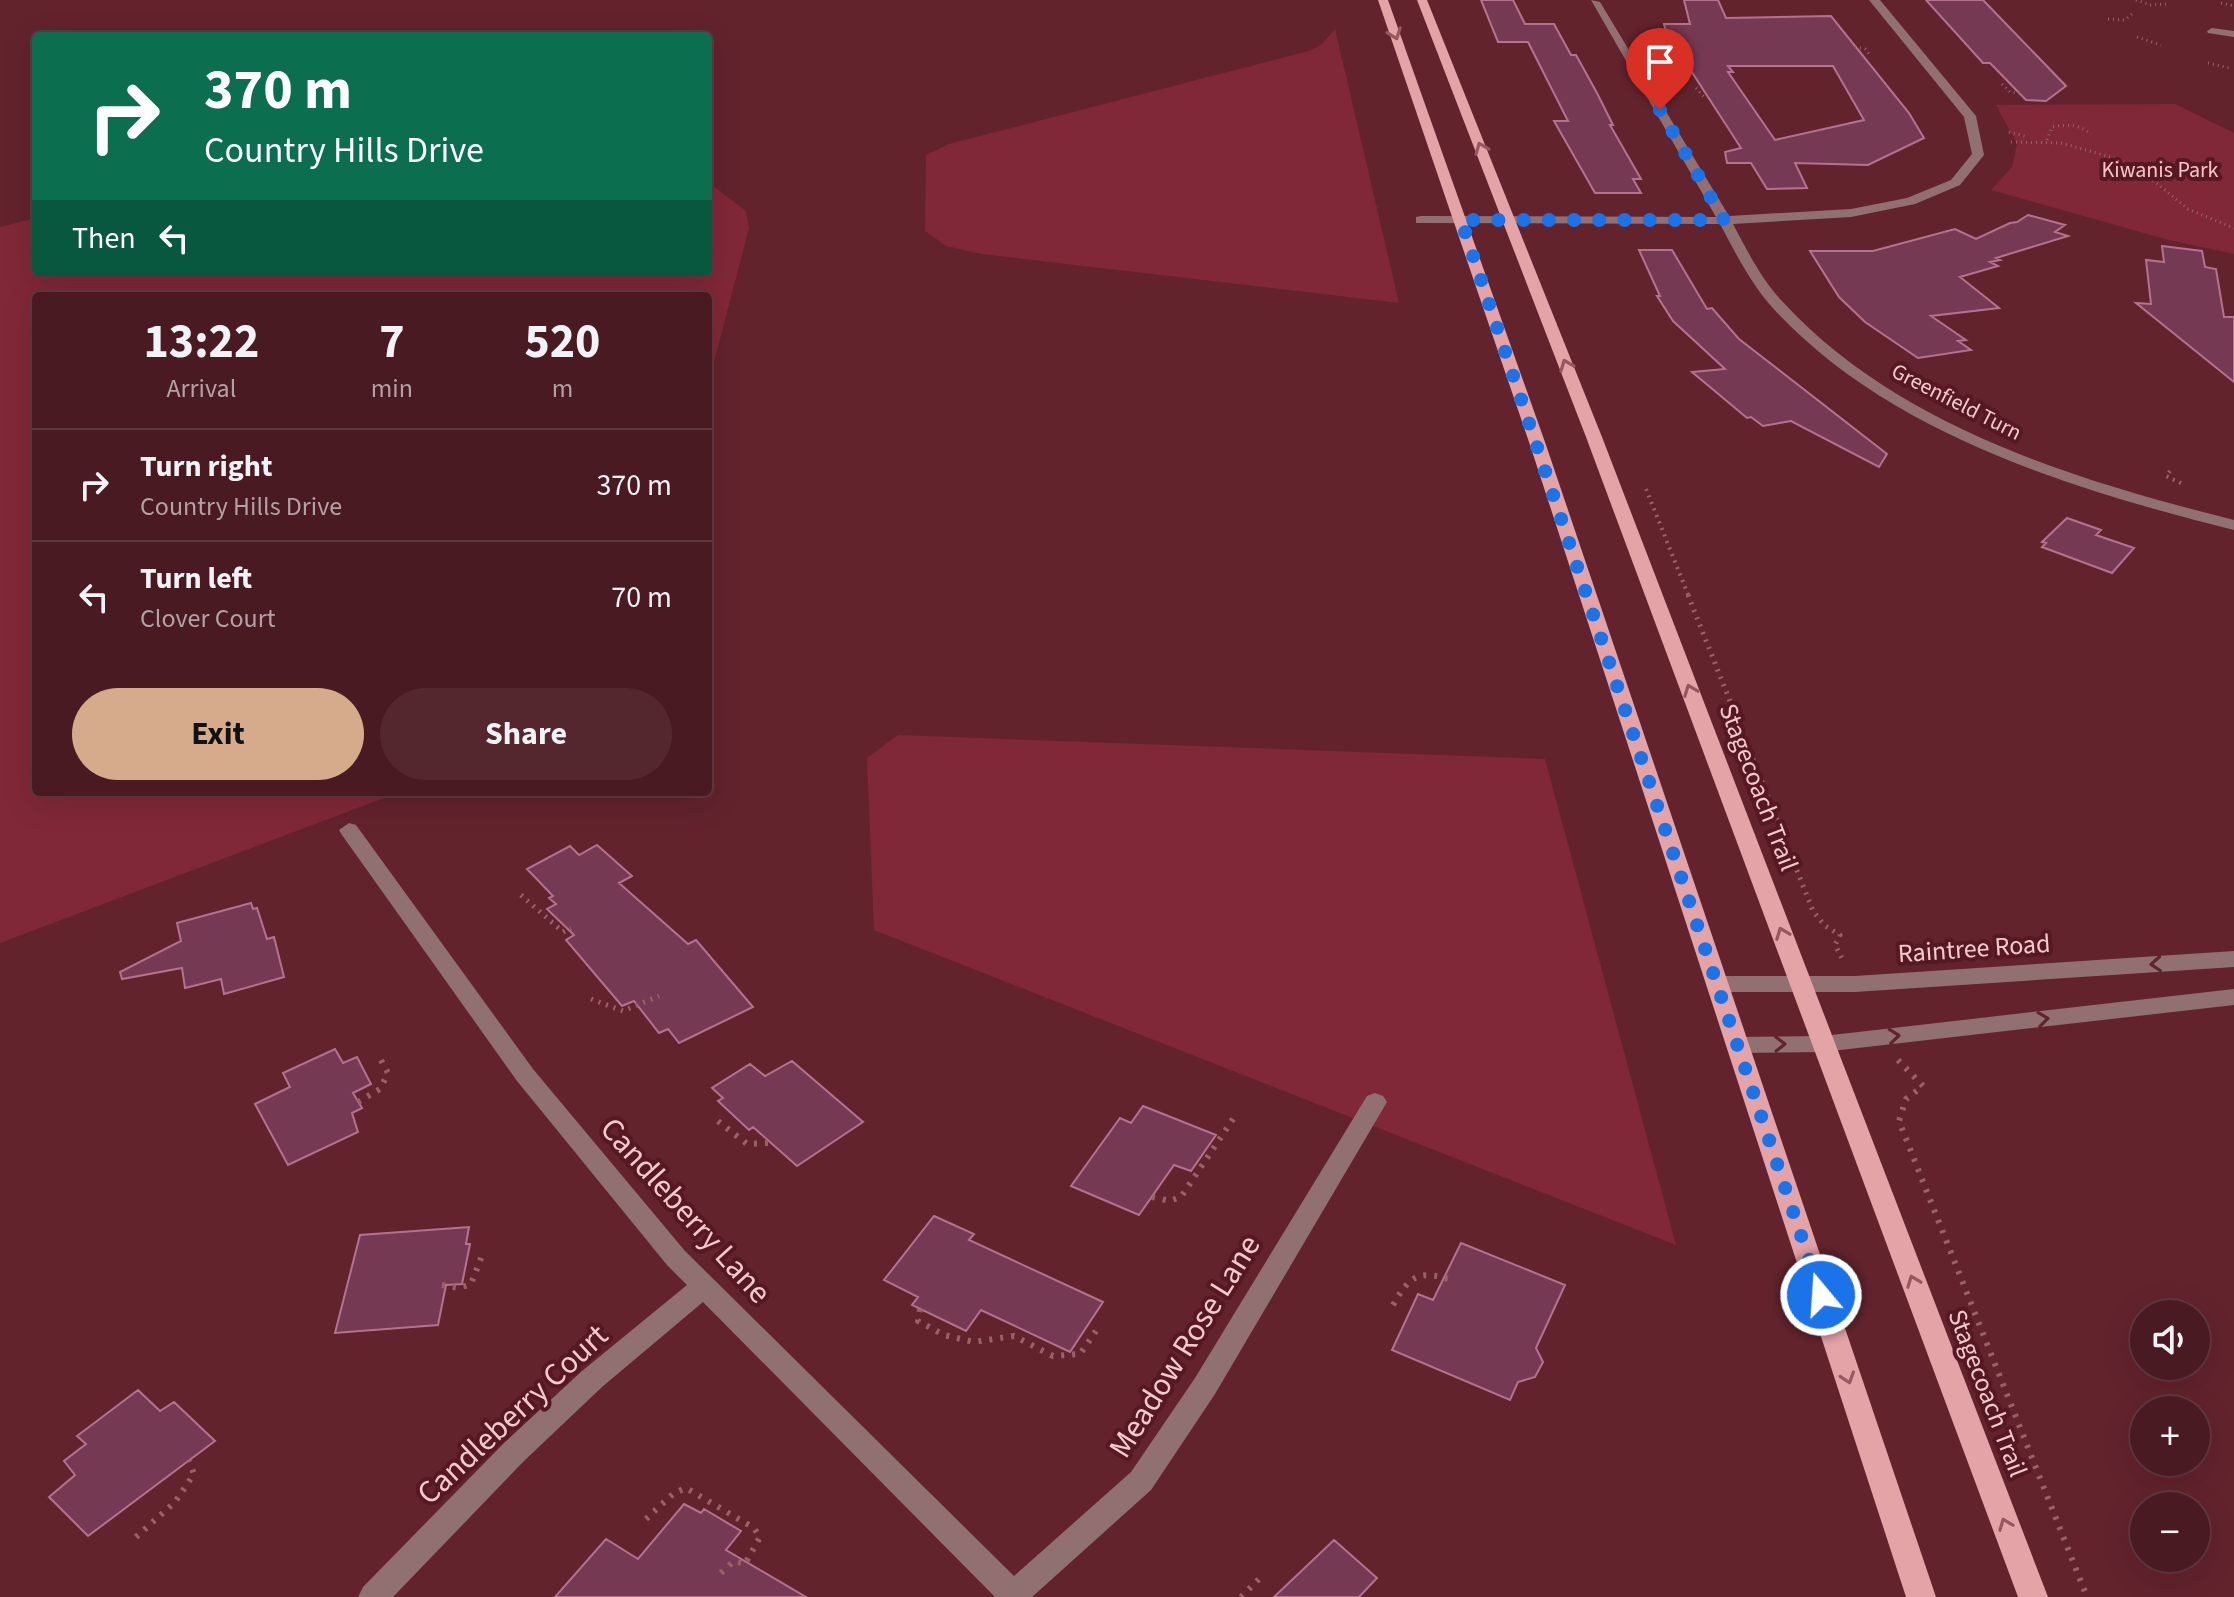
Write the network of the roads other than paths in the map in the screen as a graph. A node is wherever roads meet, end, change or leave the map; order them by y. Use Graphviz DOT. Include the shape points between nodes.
graph roads {
  1 [pos="1383,0"];
  2 [pos="1422,0"];
  3 [pos="1874,0"];
  4 [pos="1595,2"];
  5 [pos="2212,31"];
  6 [pos="2234,34"];
  7 [pos="1421,220"];
  8 [pos="1461,220"];
  9 [pos="1510,220"];
  10 [pos="1724,220"];
  11 [pos="2234,525"];
  12 [pos="349,830"];
  13 [pos="2234,959"];
  14 [pos="1717,984"];
  15 [pos="1801,984"];
  16 [pos="2234,997"];
  17 [pos="1823,1044"];
  18 [pos="1737,1045"];
  19 [pos="1375,1102"];
  20 [pos="703,1287"];
  21 [pos="1014,1596"];
  22 [pos="373,1597"];
  23 [pos="1921,1597"];
  24 [pos="2033,1597"];
  1 -- 8 [label="main road, one-way"];
  9 -- 2 [label="main road, Stagecoach Trail, one-way"];
  3 -- 10 [label="street" via="1970,116 1980,137 1971,166 1939,190 1881,209 1813,218"];
  4 -- 10 [label="street, Greenfield Turn"];
  5 -- 6 [label="street"];
  7 -- 8 [label="street"];
  8 -- 9 [label="street"];
  8 -- 14 [label="main road"];
  9 -- 10 [label="street"];
  15 -- 9 [label="main road, Stagecoach Trail, one-way"];
  10 -- 11 [label="street, Greenfield Turn" via="1778,305 1812,339 1903,402 2051,471"];
  12 -- 20 [label="street, Candleberry Lane" via="525,1075"];
  13 -- 15 [label="street, Raintree Road, one-way"];
  14 -- 15 [label="street, Raintree Road"];
  14 -- 18 [label="main road"];
  15 -- 17 [label="main road, Stagecoach Trail"];
  17 -- 16 [label="street, one-way"];
  18 -- 17 [label="street, one-way"];
  24 -- 17 [label="main road, Stagecoach Trail, one-way"];
  18 -- 23 [label="main road, one-way"];
  19 -- 21 [label="street, Meadow Rose Lane" via="1205,1386 1141,1481"];
  20 -- 21 [label="street, Candleberry Lane"];
  20 -- 22 [label="street, Candleberry Court" via="581,1389"];
}
